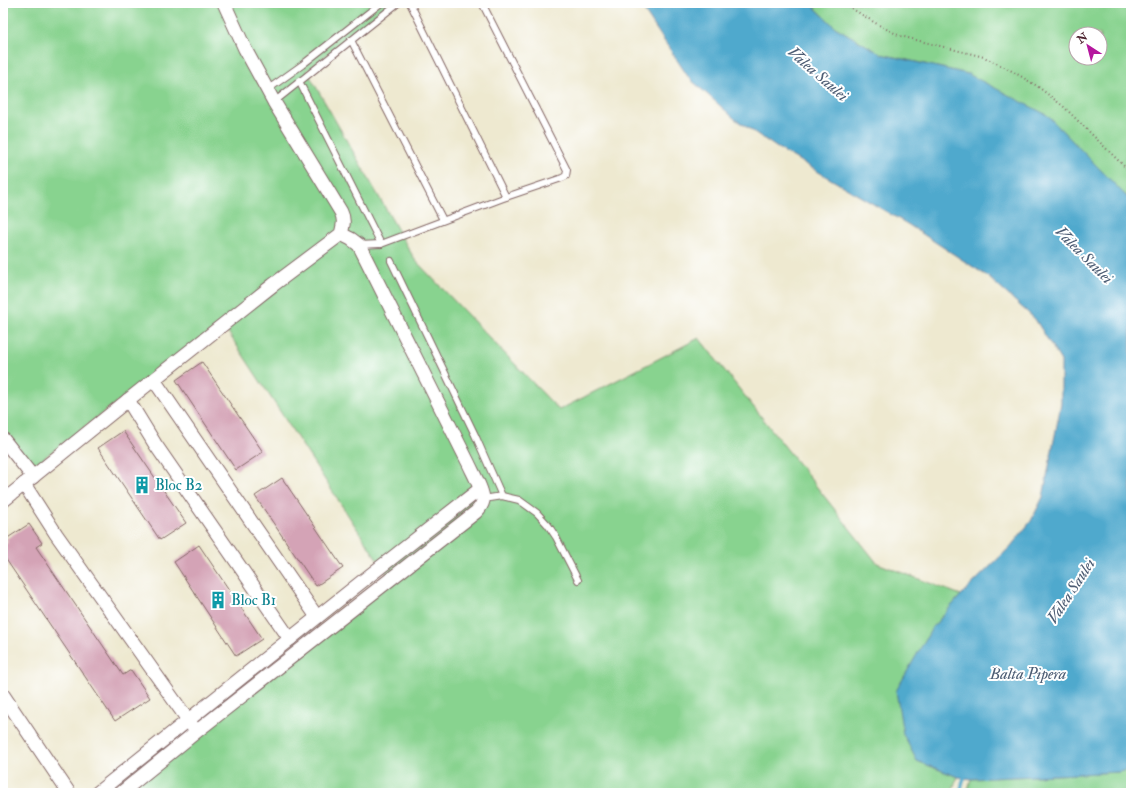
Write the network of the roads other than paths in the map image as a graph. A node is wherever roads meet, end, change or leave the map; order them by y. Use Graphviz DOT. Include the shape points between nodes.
graph roads {
  1 [pos="224,3"];
  2 [pos="380,3"];
  3 [pos="398,3"];
  4 [pos="410,3"];
  5 [pos="482,3"];
  6 [pos="351,40"];
  7 [pos="299,81"];
  8 [pos="267,90"];
  9 [pos="274,102"];
  10 [pos="506,197"];
  11 [pos="443,220"];
  12 [pos="341,234"];
  13 [pos="381,244"];
  14 [pos="359,245"];
  15 [pos="391,261"];
  16 [pos="154,380"];
  17 [pos="128,400"];
  18 [pos="3,439"];
  19 [pos="29,480"];
  20 [pos="481,494"];
  21 [pos="502,496"];
  22 [pos="3,501"];
  23 [pos="578,580"];
  24 [pos="317,617"];
  25 [pos="290,639"];
  26 [pos="3,695"];
  27 [pos="188,720"];
  28 [pos="196,732"];
  29 [pos="145,754"];
  30 [pos="154,766"];
  31 [pos="69,793"];
  32 [pos="97,793"];
  33 [pos="121,793"];
  1 -- 8 [label="street"];
  2 -- 8 [label="lane"];
  3 -- 6 [label="lane"];
  4 -- 10 [label="lane"];
  5 -- 10 [label="lane" via="567,170 566,176 562,178"];
  6 -- 7 [label="lane"];
  6 -- 11 [label="lane"];
  7 -- 9 [label="lane"];
  7 -- 13 [label="lane"];
  8 -- 9 [label="street"];
  9 -- 12 [label="street" via="341,212 344,221"];
  10 -- 11 [label="lane"];
  11 -- 13 [label="lane"];
  12 -- 14 [label="street"];
  12 -- 16 [label="street"];
  13 -- 14 [label="lane"];
  14 -- 20 [label="street" via="469,464"];
  15 -- 21 [label="lane"];
  16 -- 17 [label="street"];
  16 -- 24 [label="street"];
  17 -- 19 [label="street"];
  17 -- 25 [label="street" via="155,444"];
  18 -- 19 [label="street"];
  19 -- 22 [label="street"];
  19 -- 27 [label="street" via="56,534"];
  20 -- 21 [label="lane"];
  20 -- 24 [label="street"];
  20 -- 28 [label="street" via="480,508 476,512"];
  21 -- 23 [label="lane" via="519,500 548,525"];
  24 -- 25 [label="street"];
  25 -- 27 [label="street"];
  26 -- 31 [label="street"];
  27 -- 28 [label="street"];
  27 -- 29 [label="street"];
  28 -- 30 [label="street"];
  29 -- 30 [label="street"];
  29 -- 32 [label="street"];
  30 -- 33 [label="street"];
}
